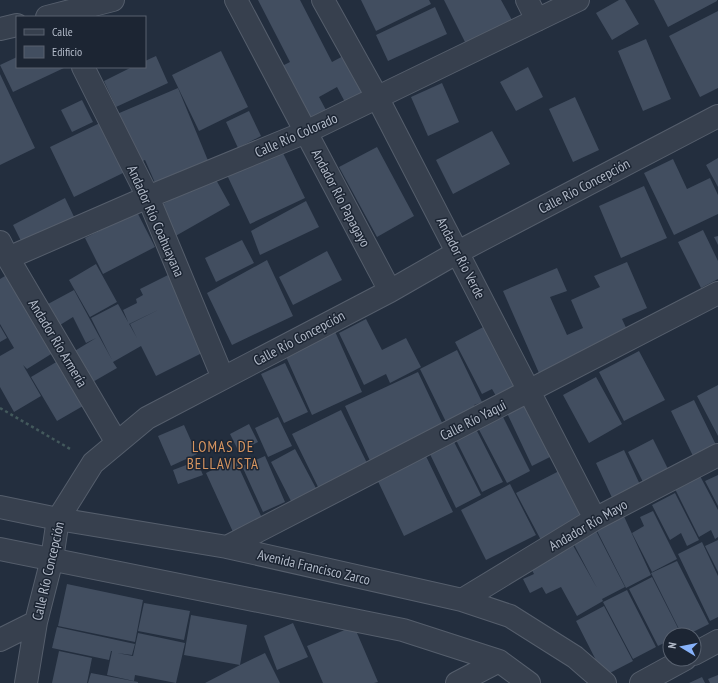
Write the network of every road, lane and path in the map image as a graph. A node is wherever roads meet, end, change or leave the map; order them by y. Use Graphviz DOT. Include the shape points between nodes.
graph roads {
  1 [pos="113,0"];
  2 [pos="236,0"];
  3 [pos="323,0"];
  4 [pos="527,0"];
  5 [pos="578,0"];
  6 [pos="54,16"];
  7 [pos="537,20"];
  8 [pos="16,25"];
  9 [pos="0,29"];
  10 [pos="84,68"];
  11 [pos="377,97"];
  12 [pos="718,116"];
  13 [pos="306,132"];
  14 [pos="148,197"];
  15 [pos="4,250"];
  16 [pos="458,252"];
  17 [pos="390,291"];
  18 [pos="718,293"];
  19 [pos="223,378"];
  20 [pos="529,391"];
  21 [pos="0,408"];
  22 [pos="117,442"];
  23 [pos="718,455"];
  24 [pos="93,463"];
  25 [pos="0,507"];
  26 [pos="58,519"];
  27 [pos="595,519"];
  28 [pos="227,547"];
  29 [pos="0,550"];
  30 [pos="52,559"];
  31 [pos="462,600"];
  32 [pos="36,622"];
  33 [pos="0,640"];
  34 [pos="718,641"];
  35 [pos="702,650"];
  36 [pos="499,661"];
  37 [pos="670,667"];
  38 [pos="26,683"];
  39 [pos="457,683"];
  40 [pos="529,683"];
  41 [pos="605,683"];
  42 [pos="641,683"];
  1 -- 6 [label="street"];
  2 -- 13 [label="street, Andador Río Papagayo"];
  3 -- 11 [label="street, Andador Río Verde"];
  4 -- 7 [label="street"];
  5 -- 7 [label="street, Calle Río Colorado"];
  7 -- 11 [label="street, Calle Río Colorado"];
  8 -- 9 [label="street"];
  10 -- 14 [label="street, Andador Río Coahuayana"];
  11 -- 13 [label="street, Calle Río Colorado"];
  11 -- 16 [label="street, Andador Río Verde"];
  12 -- 16 [label="street, Calle Río Concepción"];
  13 -- 14 [label="street, Calle Río Colorado"];
  13 -- 17 [label="street, Andador Río Papagayo"];
  14 -- 15 [label="street, Calle Río Colorado"];
  14 -- 19 [label="street, Andador Río Coahuayana"];
  15 -- 22 [label="street, Andador Río Armería"];
  16 -- 17 [label="street, Calle Río Concepción"];
  16 -- 20 [label="street, Andador Río Verde"];
  17 -- 19 [label="street, Calle Río Concepción"];
  18 -- 20 [label="street, Calle Río Yaqui"];
  19 -- 22 [label="street, Calle Río Concepción" via="147,418"];
  20 -- 27 [label="street, Andador Río Verde"];
  20 -- 28 [label="street, Calle Río Yaqui"];
  21 -- 24 [label="path"];
  22 -- 24 [label="street, Calle Río Concepción"];
  23 -- 27 [label="street, Andador Río Mayo"];
  24 -- 26 [label="street, Calle Río Concepción"];
  25 -- 26 [label="street, Avenida Francisco Zarco"];
  26 -- 28 [label="street, Avenida Francisco Zarco"];
  26 -- 30 [label="street, Calle Río Concepción"];
  27 -- 31 [label="street, Andador Río Mayo"];
  28 -- 31 [label="street, Avenida Francisco Zarco"];
  29 -- 30 [label="street"];
  30 -- 32 [label="street, Calle Río Concepción"];
  30 -- 36 [label="street" via="403,630"];
  31 -- 41 [label="street, Avenida Francisco Zarco" via="510,616 575,657"];
  32 -- 33 [label="street"];
  32 -- 38 [label="street, Calle Río Concepción"];
  34 -- 35 [label="street"];
  36 -- 39 [label="street"];
  36 -- 40 [label="street"];
  37 -- 42 [label="street"];
}
